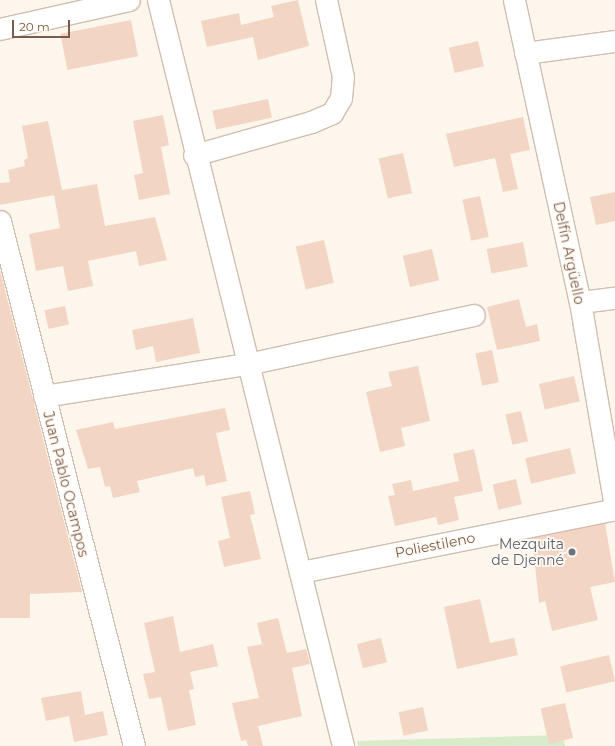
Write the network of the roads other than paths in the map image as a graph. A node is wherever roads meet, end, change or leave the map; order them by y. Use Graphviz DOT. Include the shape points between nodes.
graph roads {
  1 [pos="129,0"];
  2 [pos="158,0"];
  3 [pos="326,0"];
  4 [pos="514,0"];
  5 [pos="0,29"];
  6 [pos="615,41"];
  7 [pos="525,53"];
  8 [pos="194,154"];
  9 [pos="0,221"];
  10 [pos="615,298"];
  11 [pos="580,302"];
  12 [pos="474,316"];
  13 [pos="247,364"];
  14 [pos="44,396"];
  15 [pos="615,508"];
  16 [pos="301,572"];
  17 [pos="134,746"];
  18 [pos="343,746"];
  1 -- 5 [label="street"];
  2 -- 8 [label="street"];
  3 -- 8 [label="street" via="343,77 341,98 332,113 311,122"];
  4 -- 7 [label="street, Delfín Argüello"];
  6 -- 7 [label="street"];
  7 -- 11 [label="street, Delfín Argüello"];
  8 -- 13 [label="street"];
  9 -- 14 [label="street, Juan Pablo Ocampos"];
  10 -- 11 [label="street"];
  11 -- 15 [label="street, Delfín Argüello"];
  12 -- 13 [label="street"];
  13 -- 14 [label="street"];
  13 -- 16 [label="street"];
  14 -- 17 [label="street, Juan Pablo Ocampos"];
  15 -- 16 [label="street, Poliestileno"];
  16 -- 18 [label="street"];
}
